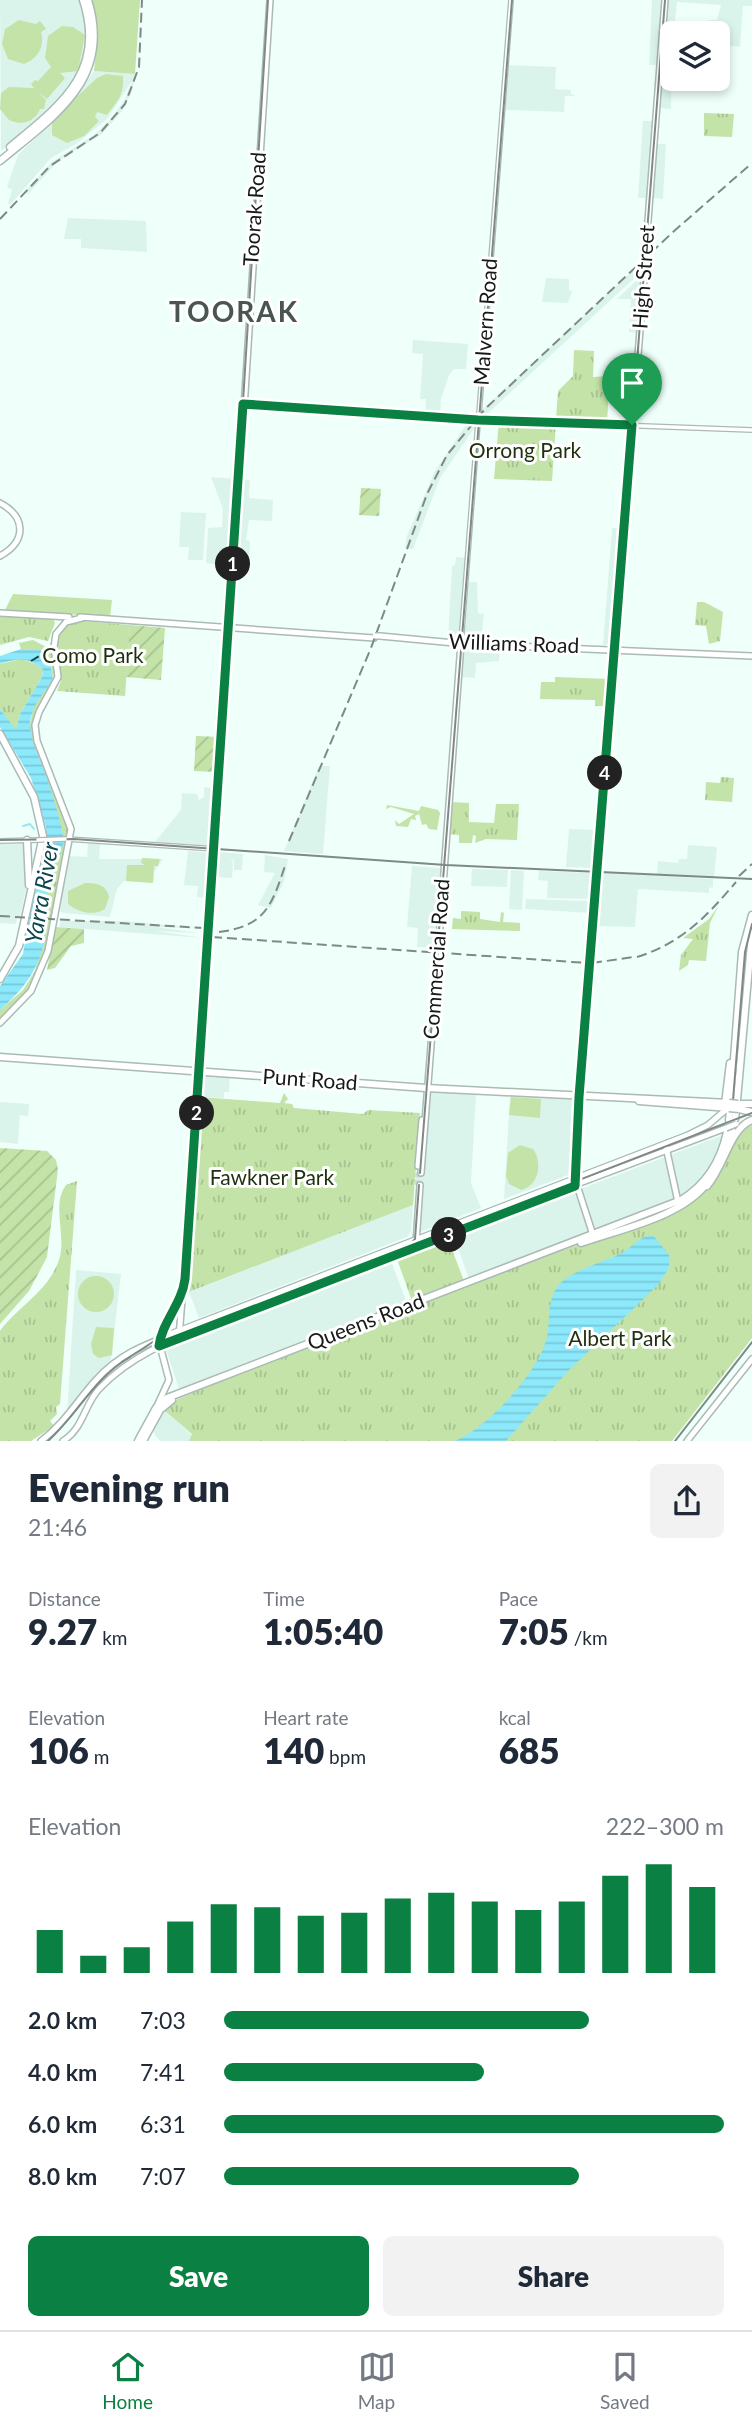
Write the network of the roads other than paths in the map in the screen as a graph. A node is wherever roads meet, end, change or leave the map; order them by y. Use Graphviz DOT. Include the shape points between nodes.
graph roads {
  1 [pos="85,0"];
  2 [pos="269,0"];
  3 [pos="511,0"];
  4 [pos="665,0"];
  5 [pos="0,155"];
  6 [pos="0,161"];
  7 [pos="243,404"];
  8 [pos="479,412"];
  9 [pos="468,419"];
  10 [pos="478,420"];
  11 [pos="632,425"];
  12 [pos="752,430"];
  13 [pos="0,503"];
  14 [pos="0,555"];
  15 [pos="0,613"];
  16 [pos="113,614"];
  17 [pos="69,617"];
  18 [pos="82,618"];
  19 [pos="57,619"];
  20 [pos="106,619"];
  21 [pos="230,627"];
  22 [pos="461,643"];
  23 [pos="615,648"];
  24 [pos="752,656"];
  25 [pos="58,680"];
  26 [pos="0,734"];
  27 [pos="0,740"];
  28 [pos="69,822"];
  29 [pos="67,839"];
  30 [pos="79,839"];
  31 [pos="27,840"];
  32 [pos="0,841"];
  33 [pos="216,849"];
  34 [pos="444,854"];
  35 [pos="29,887"];
  36 [pos="752,915"];
  37 [pos="752,933"];
  38 [pos="436,955"];
  39 [pos="0,974"];
  40 [pos="0,979"];
  41 [pos="0,1023"];
  42 [pos="0,1057"];
  43 [pos="199,1072"];
  44 [pos="426,1088"];
  45 [pos="579,1095"];
  46 [pos="752,1104"];
  47 [pos="731,1112"];
  48 [pos="752,1112"];
  49 [pos="750,1120"];
  50 [pos="687,1135"];
  51 [pos="666,1148"];
  52 [pos="626,1158"];
  53 [pos="420,1173"];
  54 [pos="574,1181"];
  55 [pos="419,1185"];
  56 [pos="701,1192"];
  57 [pos="681,1202"];
  58 [pos="594,1236"];
  59 [pos="415,1242"];
  60 [pos="183,1290"];
  61 [pos="180,1334"];
  62 [pos="162,1337"];
  63 [pos="160,1346"];
  64 [pos="752,1361"];
  65 [pos="189,1391"];
  66 [pos="167,1398"];
  67 [pos="159,1408"];
  68 [pos="44,1440"];
  69 [pos="63,1441"];
  70 [pos="141,1441"];
  71 [pos="689,1441"];
  1 -- 5 [label="highway" via="90,40 78,80 57,107"];
  1 -- 6 [label="highway" via="94,40 83,82 61,110"];
  2 -- 7 [label="main road, Toorak Road"];
  3 -- 8 [label="main road, Malvern Road"];
  4 -- 11 [label="main road, High Street, bridge"];
  7 -- 9 [label="main road"];
  7 -- 21 [label="main road, Toorak Road"];
  8 -- 9 [label="main road"];
  8 -- 10 [label="main road, Malvern Road, bridge"];
  9 -- 10 [label="main road"];
  10 -- 11 [label="main road"];
  10 -- 22 [label="main road, Malvern Road"];
  11 -- 12 [label="main road"];
  11 -- 23 [label="main road, High Street"];
  13 -- 14 [label="main road" via="17,515 21,531 12,547"];
  15 -- 19 [label="main road, Williams Road"];
  16 -- 20 [label="main road"];
  17 -- 18 [label="main road, Williams Road"];
  17 -- 19 [label="main road"];
  17 -- 19 [label="main road, Williams Road"];
  18 -- 19 [label="main road, Williams Road"];
  18 -- 20 [label="main road, Williams Road"];
  19 -- 25 [label="main road"];
  19 -- 25 [label="main road" via="51,645"];
  20 -- 21 [label="main road, Williams Road"];
  21 -- 22 [label="main road, Williams Road"];
  21 -- 33 [label="main road, Toorak Road"];
  22 -- 23 [label="main road, Williams Road"];
  22 -- 34 [label="main road, Malvern Road"];
  23 -- 24 [label="main road, Williams Road"];
  23 -- 45 [label="main road, High Street"];
  25 -- 28 [label="main road" via="38,712 35,729"];
  26 -- 40 [label="highway" via="37,802 43,836 19,946"];
  27 -- 35 [label="highway" via="38,818 39,847"];
  28 -- 29 [label="main road"];
  28 -- 30 [label="main road"];
  29 -- 30 [label="main road"];
  29 -- 31 [label="main road, bridge"];
  29 -- 41 [label="main road" via="43,970 29,994"];
  30 -- 33 [label="main road"];
  31 -- 32 [label="main road"];
  31 -- 35 [label="highway"];
  33 -- 43 [label="main road, Toorak Road"];
  34 -- 38 [label="main road, Commercial Road"];
  35 -- 39 [label="highway" via="16,940"];
  36 -- 47 [label="highway" via="742,948"];
  37 -- 47 [label="highway"];
  38 -- 44 [label="main road, Commercial Road"];
  38 -- 44 [label="main road, Commercial Road"];
  42 -- 43 [label="highway, Punt Road"];
  43 -- 44 [label="highway, Punt Road"];
  43 -- 60 [label="main road, Toorak Road"];
  44 -- 45 [label="highway, Punt Road"];
  44 -- 53 [label="main road, Commercial Road"];
  45 -- 47 [label="highway, Punt Road" via="666,1101"];
  45 -- 54 [label="main road, High Street"];
  46 -- 47 [label="highway"];
  47 -- 48 [label="highway, Punt Road"];
  47 -- 49 [label="main road"];
  47 -- 50 [label="main road"];
  47 -- 51 [label="main road" via="707,1135"];
  47 -- 56 [label="highway, Queens Road" via="721,1162"];
  47 -- 57 [label="highway, Queens Road" via="711,1172"];
  49 -- 56 [label="highway" via="737,1130 720,1169"];
  50 -- 51 [label="main road"];
  50 -- 52 [label="main road"];
  51 -- 52 [label="main road"];
  51 -- 54 [label="main road"];
  51 -- 57 [label="main road"];
  52 -- 54 [label="main road"];
  54 -- 58 [label="main road"];
  54 -- 59 [label="main road"];
  54 -- 59 [label="main road"];
  55 -- 59 [label="main road"];
  56 -- 57 [label="highway, Queens Road"];
  57 -- 58 [label="highway, Queens Road"];
  58 -- 65 [label="highway, Queens Road"];
  59 -- 61 [label="main road"];
  59 -- 61 [label="main road"];
  60 -- 61 [label="main road, Toorak Road"];
  60 -- 62 [label="main road, Toorak Road"];
  61 -- 62 [label="main road"];
  61 -- 63 [label="main road"];
  62 -- 63 [label="main road"];
  62 -- 68 [label="main road" via="106,1370"];
  63 -- 66 [label="main road" via="172,1377"];
  63 -- 67 [label="main road" via="170,1380"];
  63 -- 69 [label="main road" via="101,1387 78,1427"];
  64 -- 71 [label="main road"];
  65 -- 66 [label="highway, Queens Road"];
  65 -- 67 [label="highway, Queens Road"];
  66 -- 67 [label="highway, Queens Road"];
  67 -- 70 [label="highway"];
}
